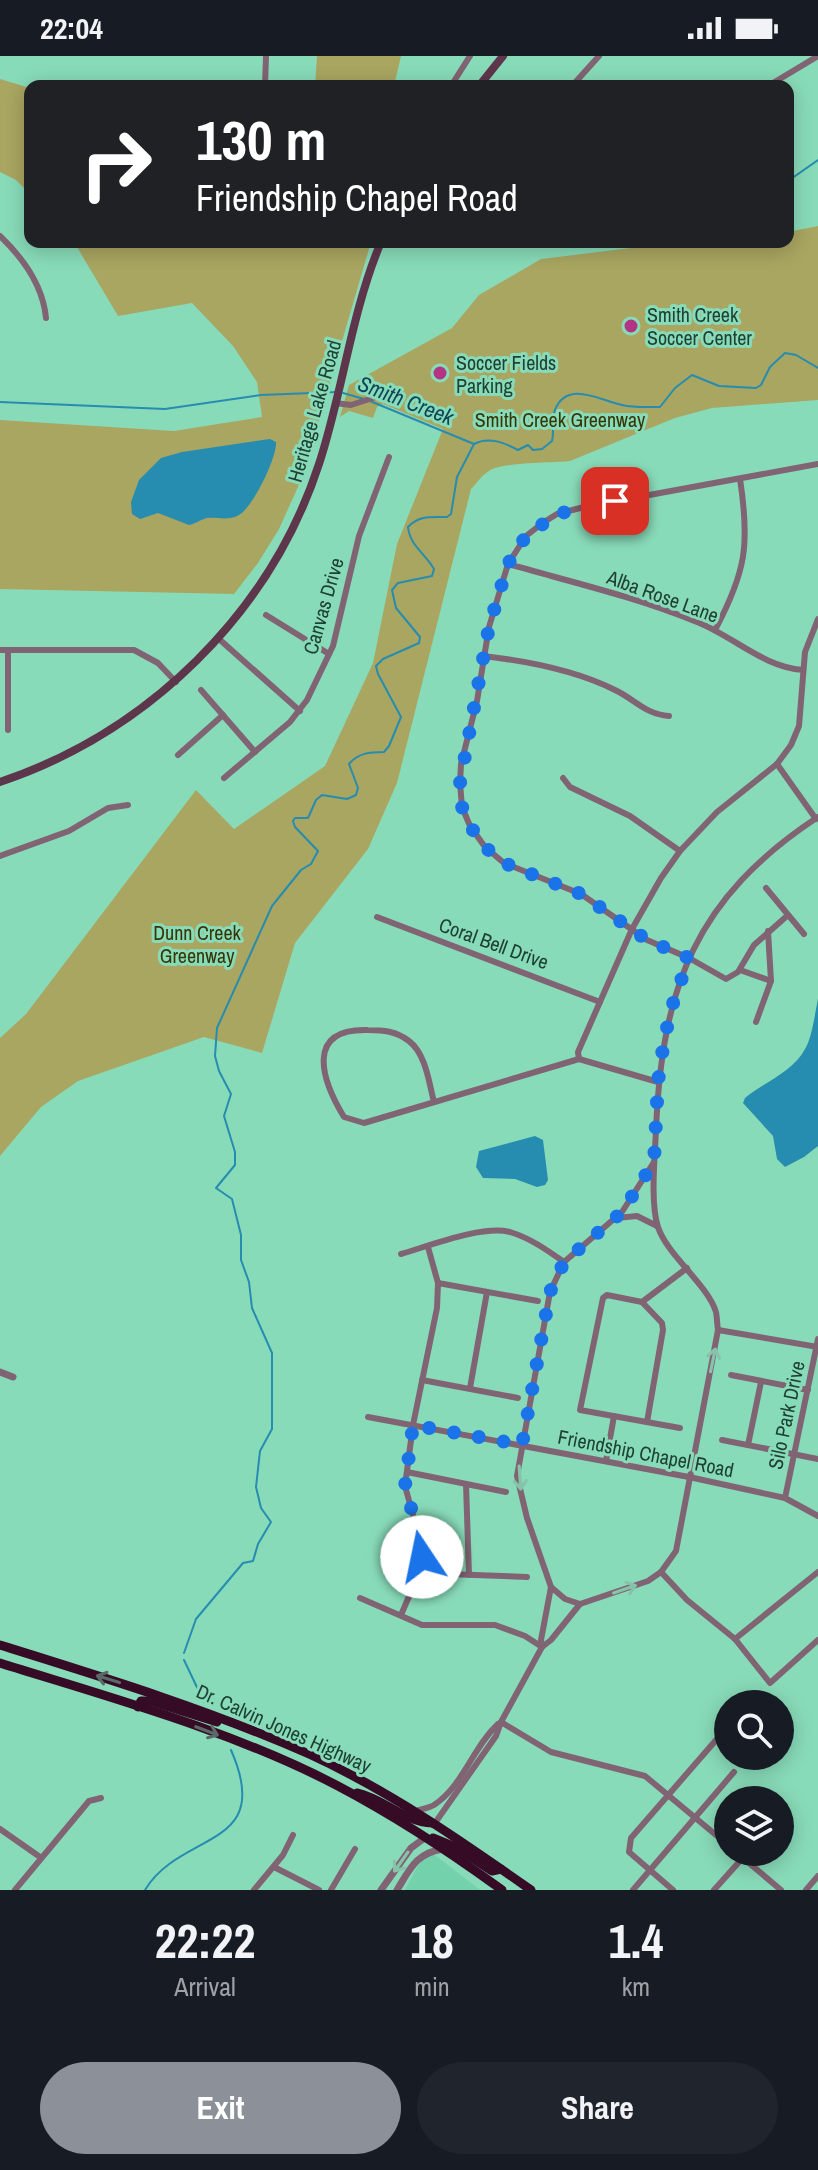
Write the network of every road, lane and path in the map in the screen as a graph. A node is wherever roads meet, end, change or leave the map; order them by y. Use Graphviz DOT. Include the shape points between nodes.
graph roads {
  1 [pos="266,56"];
  2 [pos="470,56"];
  3 [pos="503,56"];
  4 [pos="599,56"];
  5 [pos="818,56"];
  6 [pos="265,80"];
  7 [pos="455,80"];
  8 [pos="484,80"];
  9 [pos="577,80"];
  10 [pos="778,80"];
  11 [pos="0,236"];
  12 [pos="379,248"];
  13 [pos="46,318"];
  14 [pos="382,395"];
  15 [pos="335,403"];
  16 [pos="389,457"];
  17 [pos="818,464"];
  18 [pos="740,479"];
  19 [pos="508,564"];
  20 [pos="266,615"];
  21 [pos="818,619"];
  22 [pos="715,630"];
  23 [pos="219,639"];
  24 [pos="4,650"];
  25 [pos="329,654"];
  26 [pos="483,656"];
  27 [pos="803,670"];
  28 [pos="176,682"];
  29 [pos="201,690"];
  30 [pos="300,711"];
  31 [pos="223,715"];
  32 [pos="669,716"];
  33 [pos="8,730"];
  34 [pos="255,752"];
  35 [pos="178,755"];
  36 [pos="777,764"];
  37 [pos="224,778"];
  38 [pos="563,778"];
  39 [pos="0,782"];
  40 [pos="128,805"];
  41 [pos="817,818"];
  42 [pos="680,851"];
  43 [pos="0,856"];
  44 [pos="766,888"];
  45 [pos="788,915"];
  46 [pos="377,917"];
  47 [pos="632,929"];
  48 [pos="768,931"];
  49 [pos="804,934"];
  50 [pos="689,958"];
  51 [pos="740,970"];
  52 [pos="771,981"];
  53 [pos="600,1002"];
  54 [pos="756,1022"];
  55 [pos="579,1059"];
  56 [pos="658,1082"];
  57 [pos="434,1102"];
  58 [pos="654,1162"];
  59 [pos="616,1218"];
  60 [pos="657,1226"];
  61 [pos="428,1247"];
  62 [pos="401,1254"];
  63 [pos="564,1262"];
  64 [pos="687,1268"];
  65 [pos="438,1283"];
  66 [pos="487,1292"];
  67 [pos="538,1301"];
  68 [pos="642,1302"];
  69 [pos="718,1330"];
  70 [pos="817,1344"];
  71 [pos="0,1372"];
  72 [pos="731,1375"];
  73 [pos="13,1377"];
  74 [pos="422,1380"];
  75 [pos="761,1382"];
  76 [pos="470,1388"];
  77 [pos="808,1390"];
  78 [pos="518,1398"];
  79 [pos="614,1416"];
  80 [pos="368,1417"];
  81 [pos="647,1422"];
  82 [pos="413,1425"];
  83 [pos="680,1428"];
  84 [pos="722,1440"];
  85 [pos="522,1445"];
  86 [pos="748,1445"];
  87 [pos="794,1454"];
  88 [pos="818,1459"];
  89 [pos="606,1461"];
  90 [pos="407,1472"];
  91 [pos="689,1477"];
  92 [pos="466,1484"];
  93 [pos="506,1492"];
  94 [pos="785,1498"];
  95 [pos="818,1516"];
  96 [pos="661,1572"];
  97 [pos="818,1572"];
  98 [pos="419,1573"];
  99 [pos="469,1575"];
  100 [pos="527,1577"];
  101 [pos="551,1587"];
  102 [pos="360,1598"];
  103 [pos="580,1604"];
  104 [pos="401,1615"];
  105 [pos="735,1639"];
  106 [pos="818,1640"];
  107 [pos="0,1645"];
  108 [pos="542,1647"];
  109 [pos="0,1663"];
  110 [pos="138,1707"];
  111 [pos="501,1722"];
  112 [pos="237,1725"];
  113 [pos="714,1742"];
  114 [pos="734,1772"];
  115 [pos="346,1791"];
  116 [pos="668,1794"];
  117 [pos="101,1798"];
  118 [pos="416,1811"];
  119 [pos="695,1817"];
  120 [pos="435,1823"];
  121 [pos="0,1829"];
  122 [pos="714,1833"];
  123 [pos="293,1835"];
  124 [pos="426,1837"];
  125 [pos="355,1849"];
  126 [pos="443,1849"];
  127 [pos="40,1857"];
  128 [pos="735,1866"];
  129 [pos="756,1866"];
  130 [pos="274,1867"];
  131 [pos="501,1869"];
  132 [pos="650,1870"];
  133 [pos="818,1876"];
  134 [pos="15,1890"];
  135 [pos="254,1890"];
  136 [pos="319,1890"];
  137 [pos="331,1890"];
  138 [pos="381,1890"];
  139 [pos="397,1890"];
  140 [pos="502,1890"];
  141 [pos="531,1890"];
  142 [pos="633,1890"];
  143 [pos="673,1890"];
  144 [pos="714,1890"];
  145 [pos="781,1890"];
  146 [pos="806,1890"];
  1 -- 6 [label="street"];
  2 -- 7 [label="street"];
  3 -- 8 [label="main road"];
  4 -- 9 [label="street"];
  5 -- 10 [label="street"];
  11 -- 13 [label="street" via="28,270 44,301"];
  12 -- 15 [label="main road, Heritage Lake Road"];
  14 -- 15 [label="street" via="351,405"];
  15 -- 23 [label="main road, Heritage Lake Road" via="319,465 301,507 262,580"];
  16 -- 25 [label="street, Canvas Drive" via="359,536"];
  17 -- 18 [label="street"];
  18 -- 19 [label="street" via="557,514 526,536"];
  18 -- 22 [label="street" via="746,548 738,583"];
  19 -- 22 [label="street, Alba Rose Lane"];
  19 -- 26 [label="street"];
  20 -- 25 [label="street"];
  21 -- 27 [label="street"];
  22 -- 27 [label="street, Alba Rose Lane" via="779,665"];
  23 -- 28 [label="main road, Heritage Lake Road"];
  23 -- 30 [label="street"];
  24 -- 28 [label="street" via="134,650 158,663"];
  24 -- 33 [label="street"];
  25 -- 30 [label="street, Canvas Drive"];
  26 -- 32 [label="street" via="517,659 585,678 616,690 653,715"];
  26 -- 47 [label="street" via="461,764 462,807 470,826 504,863 581,894"];
  27 -- 36 [label="street" via="799,726"];
  28 -- 39 [label="main road, Heritage Lake Road" via="119,724 51,763"];
  29 -- 31 [label="street"];
  30 -- 34 [label="street, Canvas Drive"];
  31 -- 34 [label="street"];
  31 -- 35 [label="street"];
  34 -- 37 [label="street, Canvas Drive"];
  36 -- 41 [label="street"];
  36 -- 42 [label="street" via="717,812"];
  38 -- 42 [label="street"];
  40 -- 43 [label="street" via="108,808 69,831"];
  41 -- 50 [label="street" via="771,850 740,881"];
  42 -- 47 [label="street"];
  44 -- 45 [label="street"];
  45 -- 48 [label="street"];
  45 -- 49 [label="street"];
  46 -- 53 [label="street, Coral Bell Drive"];
  47 -- 50 [label="street"];
  47 -- 53 [label="street"];
  48 -- 51 [label="street"];
  48 -- 52 [label="street"];
  50 -- 51 [label="street" via="726,979"];
  50 -- 56 [label="street" via="670,1012"];
  51 -- 52 [label="street"];
  52 -- 54 [label="street"];
  53 -- 55 [label="street"];
  55 -- 56 [label="street"];
  55 -- 57 [label="street"];
  56 -- 58 [label="street"];
  57 -- 57 [label="street" via="364,1123 344,1117 331,1096 323,1058 330,1039 347,1029 388,1030 410,1041 422,1060"];
  58 -- 59 [label="street"];
  58 -- 60 [label="street"];
  59 -- 60 [label="street" via="637,1216"];
  59 -- 63 [label="street"];
  60 -- 64 [label="street"];
  61 -- 62 [label="street"];
  61 -- 63 [label="street" via="507,1231"];
  61 -- 65 [label="street"];
  63 -- 85 [label="street" via="550,1292"];
  64 -- 68 [label="street"];
  64 -- 69 [label="street" via="715,1309"];
  65 -- 66 [label="street"];
  65 -- 74 [label="street"];
  66 -- 67 [label="street"];
  66 -- 76 [label="street"];
  68 -- 79 [label="street" via="607,1295 601,1303 580,1410"];
  68 -- 81 [label="street" via="663,1330"];
  69 -- 70 [label="street"];
  91 -- 69 [label="street, one-way"];
  70 -- 77 [label="street, Silo Park Drive"];
  71 -- 73 [label="street"];
  72 -- 75 [label="street"];
  74 -- 76 [label="street"];
  74 -- 82 [label="street"];
  75 -- 77 [label="street"];
  75 -- 86 [label="street"];
  76 -- 78 [label="street"];
  77 -- 87 [label="street, Silo Park Drive"];
  79 -- 81 [label="street"];
  79 -- 89 [label="street"];
  80 -- 82 [label="street, Friendship Chapel Road"];
  81 -- 83 [label="street"];
  82 -- 85 [label="street, Friendship Chapel Road"];
  82 -- 90 [label="street"];
  84 -- 86 [label="street"];
  85 -- 89 [label="street, Friendship Chapel Road"];
  85 -- 101 [label="street, one-way" via="517,1476"];
  86 -- 87 [label="street"];
  87 -- 88 [label="street"];
  87 -- 94 [label="street, Silo Park Drive"];
  89 -- 91 [label="street, Friendship Chapel Road"];
  90 -- 92 [label="street"];
  90 -- 98 [label="street" via="405,1486 421,1544"];
  91 -- 94 [label="street, Friendship Chapel Road"];
  91 -- 96 [label="street" via="676,1551"];
  92 -- 93 [label="street"];
  92 -- 99 [label="street"];
  94 -- 95 [label="street, Friendship Chapel Road"];
  103 -- 96 [label="street, one-way"];
  96 -- 105 [label="street"];
  97 -- 105 [label="street"];
  98 -- 99 [label="street"];
  98 -- 104 [label="street"];
  99 -- 100 [label="street"];
  101 -- 103 [label="street"];
  101 -- 108 [label="street"];
  102 -- 104 [label="street"];
  103 -- 108 [label="street"];
  104 -- 108 [label="street" via="422,1625 495,1625"];
  105 -- 106 [label="street" via="770,1683"];
  112 -- 107 [label="highway, Dr. Calvin Jones Highway, one-way" via="180,1701"];
  108 -- 111 [label="street"];
  109 -- 110 [label="highway, Dr. Calvin Jones Highway"];
  110 -- 112 [label="highway" via="144,1700"];
  110 -- 115 [label="highway, Dr. Calvin Jones Highway, one-way" via="266,1754"];
  111 -- 116 [label="street" via="551,1752 632,1771"];
  111 -- 118 [label="street" via="451,1788 433,1806"];
  111 -- 120 [label="street"];
  112 -- 118 [label="highway, Dr. Calvin Jones Highway" via="311,1755"];
  113 -- 116 [label="street"];
  114 -- 119 [label="street"];
  115 -- 120 [label="highway" via="367,1795 409,1818"];
  115 -- 124 [label="highway, Dr. Calvin Jones Highway"];
  116 -- 119 [label="street"];
  116 -- 132 [label="street" via="628,1846"];
  117 -- 127 [label="street" via="89,1801"];
  118 -- 120 [label="highway, Dr. Calvin Jones Highway"];
  119 -- 122 [label="street"];
  119 -- 132 [label="street"];
  120 -- 131 [label="highway, Dr. Calvin Jones Highway"];
  121 -- 127 [label="street"];
  123 -- 130 [label="street"];
  124 -- 126 [label="highway, Dr. Calvin Jones Highway"];
  124 -- 131 [label="highway" via="455,1847 492,1871"];
  124 -- 138 [label="street, one-way" via="411,1848"];
  125 -- 137 [label="street"];
  126 -- 139 [label="street" via="420,1856"];
  126 -- 140 [label="highway, Dr. Calvin Jones Highway"];
  127 -- 134 [label="street"];
  128 -- 144 [label="street"];
  129 -- 145 [label="street"];
  130 -- 135 [label="street"];
  130 -- 136 [label="street"];
  131 -- 141 [label="highway, Dr. Calvin Jones Highway"];
  132 -- 142 [label="street"];
  132 -- 143 [label="street"];
  133 -- 146 [label="street"];
}
